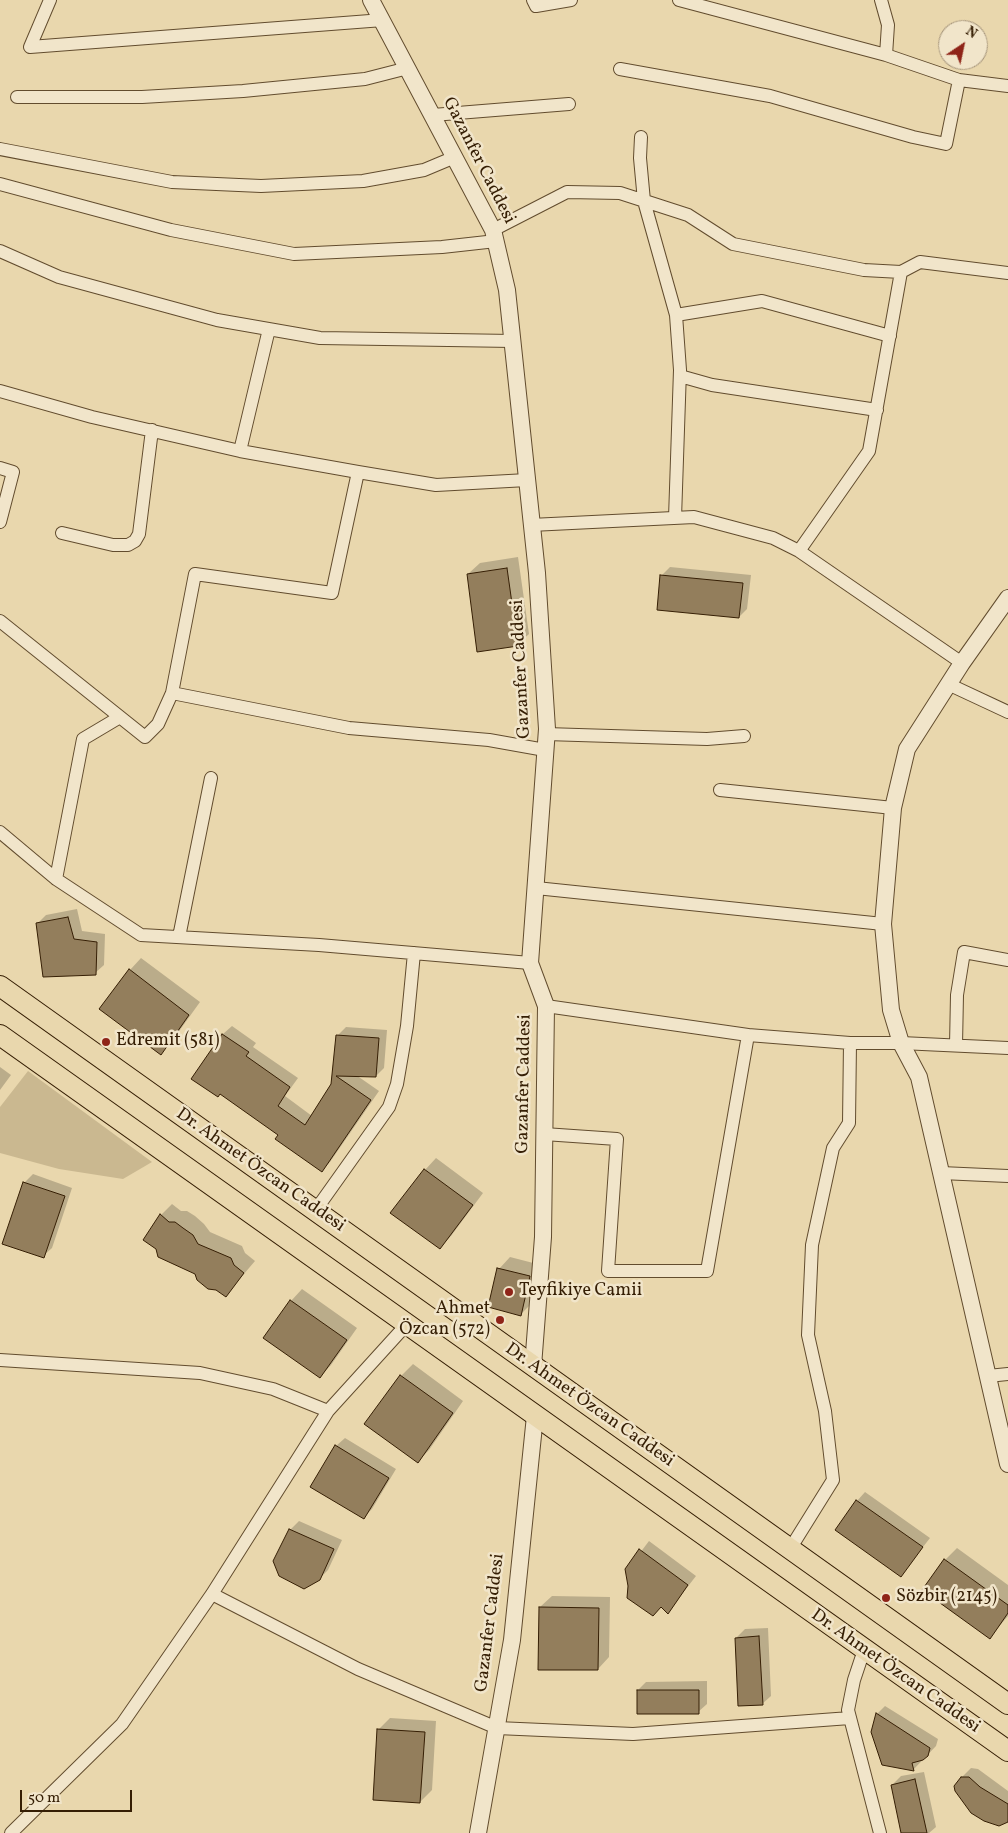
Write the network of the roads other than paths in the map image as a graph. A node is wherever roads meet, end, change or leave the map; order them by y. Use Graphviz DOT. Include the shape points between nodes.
graph roads {
  1 [pos="50,0"];
  2 [pos="371,0"];
  3 [pos="533,0"];
  4 [pos="570,0"];
  5 [pos="678,0"];
  6 [pos="881,0"];
  7 [pos="383,20"];
  8 [pos="886,55"];
  9 [pos="408,68"];
  10 [pos="620,69"];
  11 [pos="959,80"];
  12 [pos="1008,86"];
  13 [pos="17,97"];
  14 [pos="569,104"];
  15 [pos="432,115"];
  16 [pos="641,137"];
  17 [pos="0,149"];
  18 [pos="455,158"];
  19 [pos="0,184"];
  20 [pos="644,201"];
  21 [pos="494,236"];
  22 [pos="0,252"];
  23 [pos="901,272"];
  24 [pos="1008,273"];
  25 [pos="676,315"];
  26 [pos="269,329"];
  27 [pos="890,336"];
  28 [pos="513,341"];
  29 [pos="680,376"];
  30 [pos="0,391"];
  31 [pos="876,410"];
  32 [pos="152,430"];
  33 [pos="240,451"];
  34 [pos="0,468"];
  35 [pos="358,472"];
  36 [pos="527,480"];
  37 [pos="675,518"];
  38 [pos="0,522"];
  39 [pos="532,524"];
  40 [pos="62,533"];
  41 [pos="799,551"];
  42 [pos="1008,598"];
  43 [pos="0,621"];
  44 [pos="962,663"];
  45 [pos="948,684"];
  46 [pos="172,693"];
  47 [pos="1008,712"];
  48 [pos="120,717"];
  49 [pos="744,736"];
  50 [pos="546,742"];
  51 [pos="211,778"];
  52 [pos="720,790"];
  53 [pos="893,808"];
  54 [pos="2,838"];
  55 [pos="56,879"];
  56 [pos="536,888"];
  57 [pos="883,924"];
  58 [pos="180,937"];
  59 [pos="414,953"];
  60 [pos="1008,960"];
  61 [pos="530,963"];
  62 [pos="0,986"];
  63 [pos="546,1006"];
  64 [pos="0,1035"];
  65 [pos="748,1036"];
  66 [pos="850,1043"];
  67 [pos="901,1043"];
  68 [pos="956,1045"];
  69 [pos="1008,1048"];
  70 [pos="544,1134"];
  71 [pos="941,1173"];
  72 [pos="1008,1176"];
  73 [pos="315,1210"];
  74 [pos="407,1324"];
  75 [pos="0,1360"];
  76 [pos="533,1366"];
  77 [pos="1008,1374"];
  78 [pos="988,1376"];
  79 [pos="328,1411"];
  80 [pos="535,1416"];
  81 [pos="1008,1464"];
  82 [pos="790,1549"];
  83 [pos="212,1594"];
  84 [pos="864,1650"];
  85 [pos="1008,1704"];
  86 [pos="850,1718"];
  87 [pos="497,1728"];
  88 [pos="1008,1751"];
  89 [pos="12,1833"];
  90 [pos="478,1833"];
  91 [pos="880,1833"];
  1 -- 7 [label="street" via="30,47"];
  2 -- 7 [label="street, Gazanfer Caddesi"];
  3 -- 4 [label="street" via="536,6"];
  5 -- 8 [label="street"];
  6 -- 8 [label="street" via="888,26"];
  7 -- 9 [label="street, Gazanfer Caddesi"];
  8 -- 11 [label="street"];
  9 -- 13 [label="street" via="365,79 243,91 142,97"];
  9 -- 15 [label="street, Gazanfer Caddesi"];
  10 -- 11 [label="street" via="770,96 946,144"];
  11 -- 12 [label="street"];
  14 -- 15 [label="street"];
  15 -- 18 [label="street, Gazanfer Caddesi"];
  16 -- 20 [label="street"];
  17 -- 18 [label="street" via="172,182 261,186 363,181 424,170"];
  18 -- 21 [label="street, Gazanfer Caddesi"];
  19 -- 21 [label="street" via="171,230 294,254 442,247"];
  20 -- 21 [label="street" via="620,193 567,192"];
  20 -- 23 [label="street" via="688,215 733,244 864,270"];
  20 -- 25 [label="street"];
  21 -- 28 [label="street, Gazanfer Caddesi" via="507,290"];
  22 -- 26 [label="street" via="59,277 217,320"];
  23 -- 24 [label="street" via="920,262"];
  23 -- 27 [label="street"];
  25 -- 27 [label="street" via="762,301"];
  25 -- 29 [label="street"];
  26 -- 28 [label="street" via="320,338"];
  26 -- 33 [label="street"];
  27 -- 31 [label="street"];
  28 -- 36 [label="street, Gazanfer Caddesi"];
  29 -- 31 [label="street" via="712,385"];
  29 -- 37 [label="street"];
  30 -- 32 [label="street"];
  31 -- 41 [label="street" via="869,451"];
  32 -- 33 [label="street"];
  32 -- 40 [label="street" via="135,541 128,545 113,545"];
  33 -- 35 [label="street"];
  34 -- 38 [label="street" via="13,472"];
  35 -- 36 [label="street" via="436,485"];
  35 -- 46 [label="street" via="332,594 195,574"];
  36 -- 39 [label="street, Gazanfer Caddesi"];
  37 -- 39 [label="street"];
  37 -- 41 [label="street" via="694,517 773,538"];
  39 -- 50 [label="street, Gazanfer Caddesi"];
  41 -- 44 [label="street"];
  42 -- 44 [label="street"];
  43 -- 48 [label="street"];
  44 -- 45 [label="street"];
  45 -- 47 [label="street"];
  45 -- 53 [label="street" via="907,749"];
  46 -- 48 [label="street" via="158,724 145,737"];
  46 -- 50 [label="street" via="348,728"];
  48 -- 55 [label="street" via="83,739"];
  49 -- 50 [label="street"];
  50 -- 56 [label="street, Gazanfer Caddesi"];
  51 -- 58 [label="street"];
  52 -- 53 [label="street"];
  53 -- 57 [label="street"];
  54 -- 55 [label="street"];
  55 -- 58 [label="street" via="141,935"];
  56 -- 57 [label="street"];
  56 -- 61 [label="street, Gazanfer Caddesi"];
  57 -- 67 [label="street" via="891,1010"];
  58 -- 59 [label="street"];
  59 -- 61 [label="street"];
  59 -- 73 [label="street" via="407,1026 397,1084 389,1107"];
  60 -- 68 [label="street" via="964,952 957,995"];
  61 -- 63 [label="street, Gazanfer Caddesi"];
  62 -- 73 [label="main road, Dr. Ahmet Özcan Caddesi"];
  63 -- 65 [label="street"];
  63 -- 70 [label="street, Gazanfer Caddesi"];
  64 -- 74 [label="main road, Dr. Ahmet Özcan Caddesi"];
  65 -- 66 [label="street"];
  65 -- 70 [label="street" via="707,1271 608,1271 617,1139"];
  66 -- 67 [label="street"];
  66 -- 82 [label="street" via="849,1123 833,1148 812,1245 808,1335 825,1411 833,1480"];
  67 -- 68 [label="street"];
  67 -- 71 [label="street" via="919,1077"];
  68 -- 69 [label="street"];
  70 -- 76 [label="street, Gazanfer Caddesi" via="543,1237"];
  71 -- 72 [label="street"];
  71 -- 78 [label="street"];
  73 -- 76 [label="main road, Dr. Ahmet Özcan Caddesi"];
  74 -- 79 [label="street"];
  74 -- 80 [label="main road, Dr. Ahmet Özcan Caddesi"];
  75 -- 79 [label="street" via="200,1373 273,1389"];
  76 -- 82 [label="main road, Dr. Ahmet Özcan Caddesi"];
  77 -- 78 [label="street"];
  78 -- 81 [label="street"];
  79 -- 83 [label="street"];
  80 -- 84 [label="main road, Dr. Ahmet Özcan Caddesi"];
  80 -- 87 [label="street, Gazanfer Caddesi" via="512,1640"];
  82 -- 85 [label="main road, Dr. Ahmet Özcan Caddesi"];
  83 -- 87 [label="street" via="358,1669"];
  83 -- 89 [label="street" via="122,1724"];
  84 -- 86 [label="street" via="850,1702"];
  84 -- 88 [label="main road, Dr. Ahmet Özcan Caddesi"];
  86 -- 87 [label="street" via="633,1734"];
  86 -- 91 [label="street"];
  87 -- 90 [label="street, Gazanfer Caddesi"];
}
